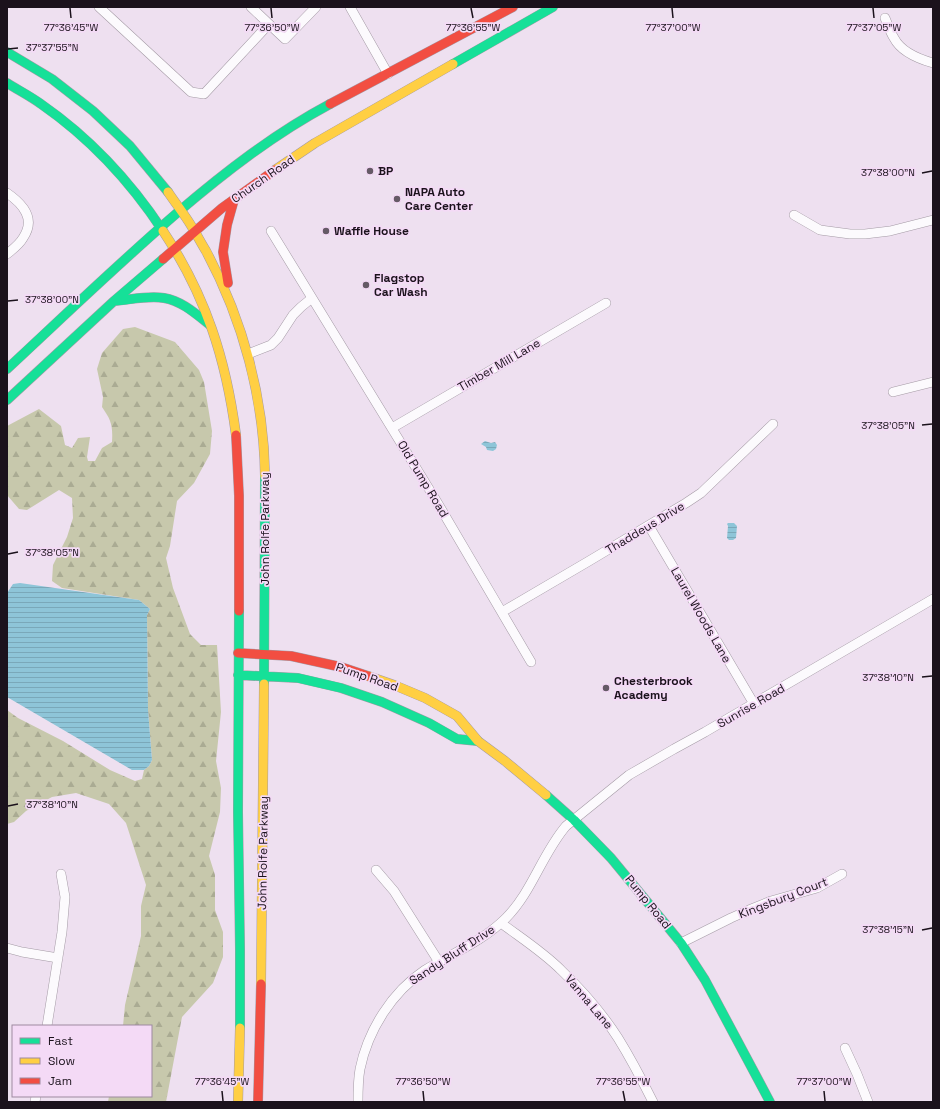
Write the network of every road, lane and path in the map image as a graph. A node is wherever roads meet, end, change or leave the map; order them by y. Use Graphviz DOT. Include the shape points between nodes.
graph roads {
  1 [pos="99,7"];
  2 [pos="252,7"];
  3 [pos="316,7"];
  4 [pos="350,7"];
  5 [pos="513,7"];
  6 [pos="553,7"];
  7 [pos="885,18"];
  8 [pos="269,24"];
  9 [pos="7,52"];
  10 [pos="933,63"];
  11 [pos="388,74"];
  12 [pos="7,83"];
  13 [pos="7,193"];
  14 [pos="234,200"];
  15 [pos="181,209"];
  16 [pos="794,215"];
  17 [pos="933,220"];
  18 [pos="161,226"];
  19 [pos="195,231"];
  20 [pos="271,231"];
  21 [pos="175,248"];
  22 [pos="7,254"];
  23 [pos="312,298"];
  24 [pos="114,301"];
  25 [pos="231,302"];
  26 [pos="606,303"];
  27 [pos="212,327"];
  28 [pos="248,354"];
  29 [pos="7,369"];
  30 [pos="933,382"];
  31 [pos="893,392"];
  32 [pos="7,400"];
  33 [pos="773,424"];
  34 [pos="392,428"];
  35 [pos="649,526"];
  36 [pos="933,599"];
  37 [pos="502,612"];
  38 [pos="238,653"];
  39 [pos="265,655"];
  40 [pos="531,662"];
  41 [pos="238,675"];
  42 [pos="265,677"];
  43 [pos="754,704"];
  44 [pos="478,741"];
  45 [pos="574,820"];
  46 [pos="376,870"];
  47 [pos="61,874"];
  48 [pos="842,874"];
  49 [pos="501,923"];
  50 [pos="681,943"];
  51 [pos="7,948"];
  52 [pos="58,958"];
  53 [pos="439,962"];
  54 [pos="47,1025"];
  55 [pos="845,1048"];
  56 [pos="238,1102"];
  57 [pos="258,1102"];
  58 [pos="358,1102"];
  59 [pos="653,1102"];
  60 [pos="770,1102"];
  61 [pos="868,1102"];
  1 -- 8 [label="street" via="191,92 204,94"];
  2 -- 8 [label="street"];
  3 -- 8 [label="street" via="284,39"];
  4 -- 11 [label="street"];
  5 -- 11 [label="main road"];
  6 -- 14 [label="main road, Church Road" via="315,143"];
  7 -- 10 [label="street" via="894,40 902,48"];
  9 -- 15 [label="main road, John Rolfe Parkway" via="63,87 104,119 151,168"];
  11 -- 15 [label="main road" via="323,108 271,140 214,181"];
  12 -- 18 [label="main road, John Rolfe Parkway" via="34,99 88,141 128,182"];
  13 -- 22 [label="street" via="20,203 28,217 23,239"];
  14 -- 19 [label="main road, Church Road"];
  14 -- 25 [label="main road" via="223,252"];
  15 -- 18 [label="main road"];
  15 -- 19 [label="main road, John Rolfe Parkway"];
  16 -- 17 [label="street" via="820,230 850,234 890,231"];
  18 -- 21 [label="main road, John Rolfe Parkway"];
  18 -- 29 [label="main road"];
  19 -- 21 [label="main road, Church Road"];
  19 -- 25 [label="main road, John Rolfe Parkway"];
  20 -- 23 [label="street, Old Pump Road"];
  21 -- 24 [label="main road, Church Road"];
  21 -- 27 [label="main road, John Rolfe Parkway" via="186,266"];
  23 -- 28 [label="street" via="293,316 271,345"];
  23 -- 34 [label="street, Old Pump Road"];
  24 -- 27 [label="main road" via="165,298 189,309"];
  24 -- 32 [label="main road, Church Road"];
  25 -- 28 [label="main road, John Rolfe Parkway"];
  26 -- 34 [label="street, Timber Mill Lane"];
  27 -- 38 [label="main road, John Rolfe Parkway" via="223,363 237,447"];
  28 -- 39 [label="main road, John Rolfe Parkway" via="264,450"];
  30 -- 31 [label="street"];
  33 -- 35 [label="street, Thaddeus Drive" via="701,493"];
  34 -- 37 [label="street, Old Pump Road"];
  35 -- 37 [label="street, Thaddeus Drive"];
  35 -- 43 [label="street, Laurel Woods Lane"];
  36 -- 43 [label="street, Sunrise Road"];
  37 -- 40 [label="street, Old Pump Road"];
  38 -- 39 [label="main road, Pump Road"];
  38 -- 41 [label="main road, John Rolfe Parkway"];
  39 -- 42 [label="main road, John Rolfe Parkway"];
  39 -- 44 [label="main road, Pump Road" via="291,656 342,667 425,698 456,716"];
  41 -- 42 [label="main road, Pump Road"];
  41 -- 56 [label="main road, John Rolfe Parkway"];
  42 -- 44 [label="main road, Pump Road" via="298,678 341,688 382,702 458,739"];
  42 -- 57 [label="main road, John Rolfe Parkway"];
  43 -- 45 [label="street, Sunrise Road" via="629,775"];
  44 -- 45 [label="main road, Pump Road"];
  45 -- 49 [label="street, Sandy Bluff Drive" via="562,831 521,900"];
  45 -- 50 [label="main road, Pump Road" via="625,874"];
  46 -- 53 [label="street" via="394,891"];
  47 -- 52 [label="street" via="65,897"];
  48 -- 50 [label="street, Kingsbury Court" via="817,888 749,910"];
  49 -- 53 [label="street, Sandy Bluff Drive" via="478,940"];
  49 -- 59 [label="street, Vanna Lane" via="540,952 582,991 609,1024"];
  50 -- 60 [label="main road, Pump Road" via="705,980"];
  51 -- 52 [label="street"];
  52 -- 54 [label="street"];
  53 -- 58 [label="street, Sandy Bluff Drive" via="405,986 375,1026 360,1069"];
  55 -- 61 [label="street"];
}
